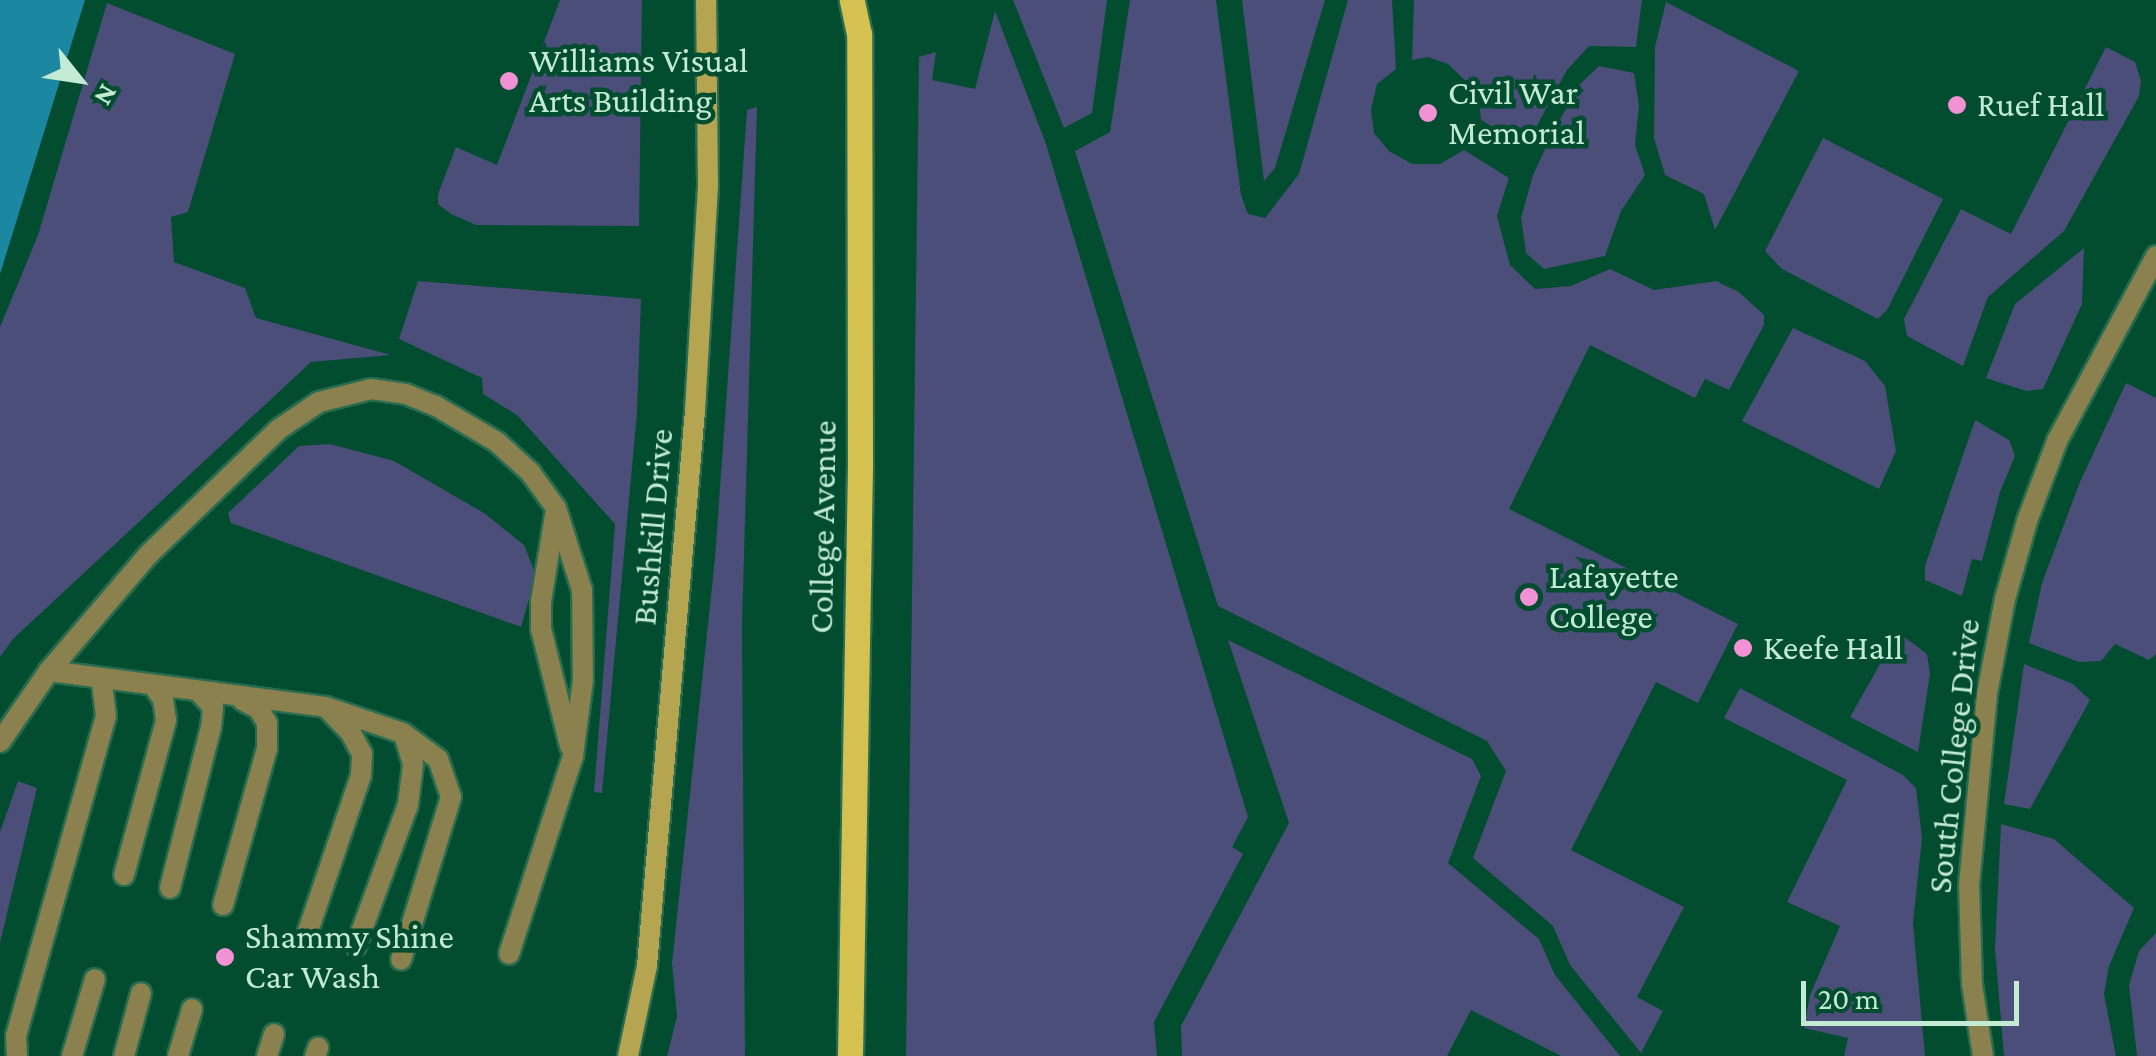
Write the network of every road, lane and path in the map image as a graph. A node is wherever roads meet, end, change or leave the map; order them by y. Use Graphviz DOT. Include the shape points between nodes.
graph roads {
  1 [pos="706,0"];
  2 [pos="852,0"];
  3 [pos="2156,256"];
  4 [pos="556,508"];
  5 [pos="49,672"];
  6 [pos="101,678"];
  7 [pos="153,685"];
  8 [pos="198,691"];
  9 [pos="232,695"];
  10 [pos="326,707"];
  11 [pos="404,732"];
  12 [pos="0,742"];
  13 [pos="573,756"];
  14 [pos="124,874"];
  15 [pos="170,888"];
  16 [pos="223,905"];
  17 [pos="308,931"];
  18 [pos="356,946"];
  19 [pos="509,954"];
  20 [pos="401,960"];
  21 [pos="95,979"];
  22 [pos="141,993"];
  23 [pos="192,1009"];
  24 [pos="274,1034"];
  25 [pos="17,1056"];
  26 [pos="72,1056"];
  27 [pos="124,1056"];
  28 [pos="178,1056"];
  29 [pos="266,1056"];
  30 [pos="628,1056"];
  31 [pos="850,1056"];
  32 [pos="1982,1056"];
  1 -- 30 [label="street, Bushkill Drive" via="708,186 696,411 648,966"];
  2 -- 31 [label="main road, College Avenue" via="858,34 860,464"];
  3 -- 32 [label="street, South College Drive" via="2058,441 2005,599 1987,694 1968,885"];
  4 -- 5 [label="street" via="530,472 469,423 406,394 372,388 345,393 319,402 246,458 149,554"];
  4 -- 13 [label="street" via="582,590 583,680"];
  4 -- 13 [label="street" via="541,629"];
  5 -- 6 [label="street"];
  5 -- 12 [label="street"];
  6 -- 7 [label="street"];
  6 -- 25 [label="street" via="106,716 16,1036"];
  7 -- 8 [label="street"];
  7 -- 14 [label="street" via="166,720"];
  8 -- 9 [label="street"];
  8 -- 15 [label="street" via="213,707 211,727"];
  9 -- 10 [label="street"];
  9 -- 16 [label="street" via="259,709 268,748"];
  10 -- 11 [label="street"];
  10 -- 17 [label="street" via="362,754 361,775"];
  11 -- 18 [label="street" via="413,764 408,805"];
  11 -- 20 [label="street" via="438,759 451,798"];
  13 -- 19 [label="street"];
  21 -- 26 [label="street"];
  22 -- 27 [label="street"];
  23 -- 28 [label="street"];
  24 -- 29 [label="street"];
}
